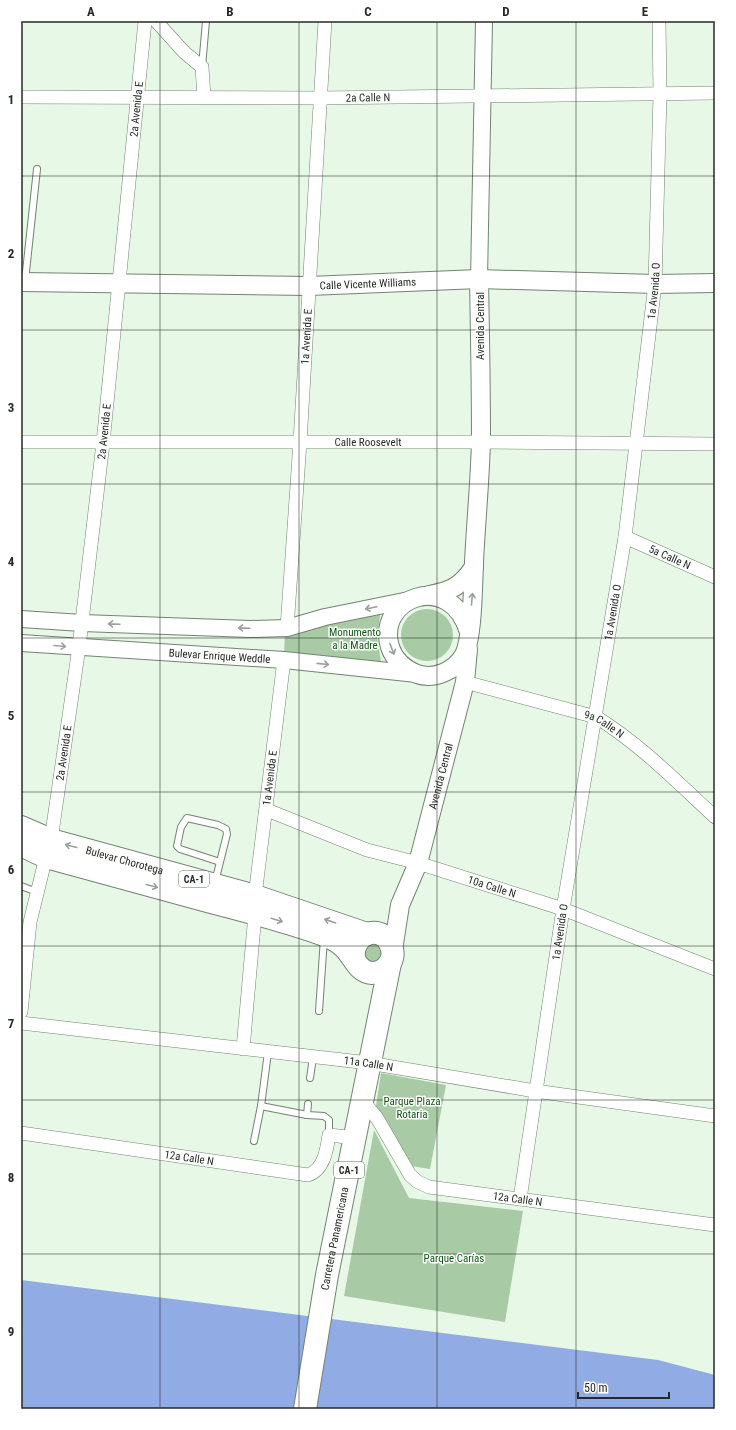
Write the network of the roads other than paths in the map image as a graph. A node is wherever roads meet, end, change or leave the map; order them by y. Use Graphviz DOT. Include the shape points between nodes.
graph roads {
  1 [pos="145,21"];
  2 [pos="158,21"];
  3 [pos="206,21"];
  4 [pos="325,21"];
  5 [pos="484,21"];
  6 [pos="659,21"];
  7 [pos="202,67"];
  8 [pos="715,93"];
  9 [pos="660,94"];
  10 [pos="483,96"];
  11 [pos="137,97"];
  12 [pos="204,97"];
  13 [pos="21,98"];
  14 [pos="321,98"];
  15 [pos="37,169"];
  16 [pos="479,279"];
  17 [pos="23,282"];
  18 [pos="118,283"];
  19 [pos="715,283"];
  20 [pos="655,284"];
  21 [pos="308,286"];
  22 [pos="21,442"];
  23 [pos="102,442"];
  24 [pos="300,442"];
  25 [pos="480,442"];
  26 [pos="636,443"];
  27 [pos="715,444"];
  28 [pos="625,537"];
  29 [pos="474,567"];
  30 [pos="715,577"];
  31 [pos="416,598"];
  32 [pos="21,619"];
  33 [pos="82,623"];
  34 [pos="287,628"];
  35 [pos="469,638"];
  36 [pos="21,642"];
  37 [pos="79,648"];
  38 [pos="284,660"];
  39 [pos="424,675"];
  40 [pos="465,682"];
  41 [pos="596,717"];
  42 [pos="267,810"];
  43 [pos="715,817"];
  44 [pos="21,827"];
  45 [pos="21,845"];
  46 [pos="48,848"];
  47 [pos="220,862"];
  48 [pos="418,863"];
  49 [pos="123,869"];
  50 [pos="214,884"];
  51 [pos="21,886"];
  52 [pos="37,892"];
  53 [pos="255,905"];
  54 [pos="400,905"];
  55 [pos="563,909"];
  56 [pos="25,922"];
  57 [pos="370,933"];
  58 [pos="324,935"];
  59 [pos="391,956"];
  60 [pos="360,965"];
  61 [pos="715,969"];
  62 [pos="319,1011"];
  63 [pos="21,1012"];
  64 [pos="21,1023"];
  65 [pos="243,1049"];
  66 [pos="268,1052"];
  67 [pos="371,1055"];
  68 [pos="313,1057"];
  69 [pos="310,1078"];
  70 [pos="535,1091"];
  71 [pos="363,1101"];
  72 [pos="308,1104"];
  73 [pos="261,1106"];
  74 [pos="307,1115"];
  75 [pos="715,1116"];
  76 [pos="21,1133"];
  77 [pos="329,1135"];
  78 [pos="356,1138"];
  79 [pos="254,1142"];
  80 [pos="520,1199"];
  81 [pos="715,1225"];
  82 [pos="305,1409"];
  1 -- 11 [label="street, 2a Avenida E"];
  2 -- 7 [label="street" via="184,52"];
  3 -- 7 [label="lane"];
  4 -- 14 [label="street, 1a Avenida E"];
  5 -- 10 [label="street, Avenida Central"];
  6 -- 9 [label="street, 1a Avenida O"];
  7 -- 12 [label="street"];
  8 -- 9 [label="street, 2a Calle N"];
  9 -- 10 [label="street, 2a Calle N"];
  9 -- 20 [label="street, 1a Avenida O"];
  10 -- 14 [label="street, 2a Calle N"];
  10 -- 16 [label="street, Avenida Central"];
  11 -- 12 [label="street, 2a Calle N"];
  11 -- 13 [label="street, 2a Calle N"];
  11 -- 18 [label="street, 2a Avenida E"];
  12 -- 14 [label="street, 2a Calle N"];
  14 -- 21 [label="street, 1a Avenida E"];
  15 -- 17 [label="lane"];
  16 -- 20 [label="main road, Calle Vicente Williams"];
  16 -- 21 [label="main road, Calle Vicente Williams"];
  16 -- 25 [label="main road, Avenida Central"];
  17 -- 18 [label="main road, Calle Vicente Williams"];
  18 -- 21 [label="main road, Calle Vicente Williams"];
  18 -- 23 [label="street, 2a Avenida E"];
  19 -- 20 [label="main road, Calle Vicente Williams"];
  20 -- 26 [label="street, 1a Avenida O"];
  21 -- 24 [label="street, 1a Avenida E"];
  22 -- 23 [label="street, Calle Roosevelt"];
  23 -- 24 [label="street, Calle Roosevelt"];
  23 -- 33 [label="street, 2a Avenida E"];
  24 -- 25 [label="street, Calle Roosevelt"];
  24 -- 34 [label="street, 1a Avenida E"];
  25 -- 26 [label="street, Calle Roosevelt"];
  25 -- 29 [label="main road, Avenida Central"];
  26 -- 27 [label="street, Calle Roosevelt"];
  26 -- 28 [label="street, 1a Avenida O"];
  28 -- 30 [label="street, 5a Calle N"];
  28 -- 41 [label="street, 1a Avenida O"];
  29 -- 31 [label="main road" via="453,589"];
  35 -- 29 [label="main road, Avenida Central, one-way"];
  31 -- 34 [label="street, one-way" via="325,617"];
  31 -- 35 [label="main road" via="435,596 448,600 465,619"];
  31 -- 39 [label="main road, one-way" via="399,608 391,620 388,633 395,659 405,668"];
  32 -- 33 [label="street"];
  34 -- 33 [label="street, one-way"];
  33 -- 37 [label="street, 2a Avenida E"];
  35 -- 39 [label="main road" via="463,656 455,666 444,673"];
  35 -- 40 [label="main road, Avenida Central"];
  36 -- 37 [label="street, Bulevar Enrique Weddle, one-way"];
  37 -- 38 [label="street, Bulevar Enrique Weddle"];
  37 -- 46 [label="street, 2a Avenida E"];
  38 -- 39 [label="street, Bulevar Enrique Weddle, one-way"];
  38 -- 42 [label="street, 1a Avenida E"];
  39 -- 40 [label="main road, Bulevar Enrique Weddle"];
  40 -- 41 [label="street, 9a Calle N"];
  40 -- 48 [label="main road, Avenida Central"];
  41 -- 43 [label="street, 9a Calle N" via="657,764"];
  41 -- 55 [label="street, 1a Avenida O"];
  42 -- 48 [label="street, 10a Calle N" via="367,850"];
  42 -- 53 [label="street, 1a Avenida E"];
  44 -- 46 [label="highway, Bulevar Chorotega / CA-1"];
  45 -- 46 [label="highway, Bulevar Chorotega / CA-1"];
  46 -- 49 [label="highway, Bulevar Chorotega / CA-1"];
  46 -- 52 [label="street, 2a Avenida E"];
  47 -- 47 [label="lane" via="226,829 187,818 177,846"];
  47 -- 50 [label="lane"];
  48 -- 54 [label="main road, Avenida Central"];
  48 -- 55 [label="street, 10a Calle N"];
  49 -- 50 [label="highway, Bulevar Chorotega / CA-1"];
  49 -- 53 [label="highway, Bulevar Chorotega / CA-1, one-way"];
  50 -- 53 [label="highway, Bulevar Chorotega / CA-1"];
  51 -- 52 [label="lane"];
  52 -- 56 [label="street, 2a Avenida E"];
  57 -- 53 [label="highway, Bulevar Chorotega / CA-1, one-way"];
  53 -- 58 [label="highway, Bulevar Chorotega / CA-1, one-way"];
  53 -- 65 [label="street, 1a Avenida E"];
  54 -- 57 [label="main road, Avenida Central"];
  54 -- 59 [label="main road, Avenida Central"];
  55 -- 61 [label="street, 10a Calle N"];
  55 -- 70 [label="street, 1a Avenida O"];
  56 -- 63 [label="street, 2a Avenida E"];
  57 -- 59 [label="highway, CA-1" via="385,937"];
  57 -- 60 [label="highway" via="354,946"];
  58 -- 60 [label="highway, Bulevar Chorotega / CA-1" via="344,947"];
  58 -- 62 [label="lane"];
  59 -- 60 [label="highway" via="380,972"];
  59 -- 67 [label="highway, Carretera Panamericana / CA-1"];
  60 -- 67 [label="highway, Carretera Panamericana / CA-1" via="376,1002"];
  64 -- 65 [label="street, 11a Calle N"];
  65 -- 66 [label="street, 11a Calle N"];
  66 -- 68 [label="street, 11a Calle N"];
  66 -- 73 [label="lane"];
  67 -- 68 [label="street, 11a Calle N"];
  67 -- 70 [label="street, 11a Calle N"];
  67 -- 71 [label="highway, Carretera Panamericana / CA-1"];
  68 -- 69 [label="lane"];
  70 -- 75 [label="street, 11a Calle N"];
  70 -- 80 [label="street, 1a Avenida O"];
  71 -- 78 [label="highway, Carretera Panamericana / CA-1"];
  71 -- 80 [label="street, 12a Calle N" via="377,1118 410,1175 418,1182 430,1187"];
  72 -- 74 [label="lane"];
  73 -- 74 [label="lane"];
  73 -- 79 [label="lane"];
  74 -- 77 [label="lane" via="324,1116 329,1120"];
  76 -- 77 [label="street, 12a Calle N" via="308,1175 318,1170 327,1152"];
  77 -- 78 [label="street"];
  78 -- 82 [label="highway, Carretera Panamericana / CA-1"];
  80 -- 81 [label="street, 12a Calle N"];
}
